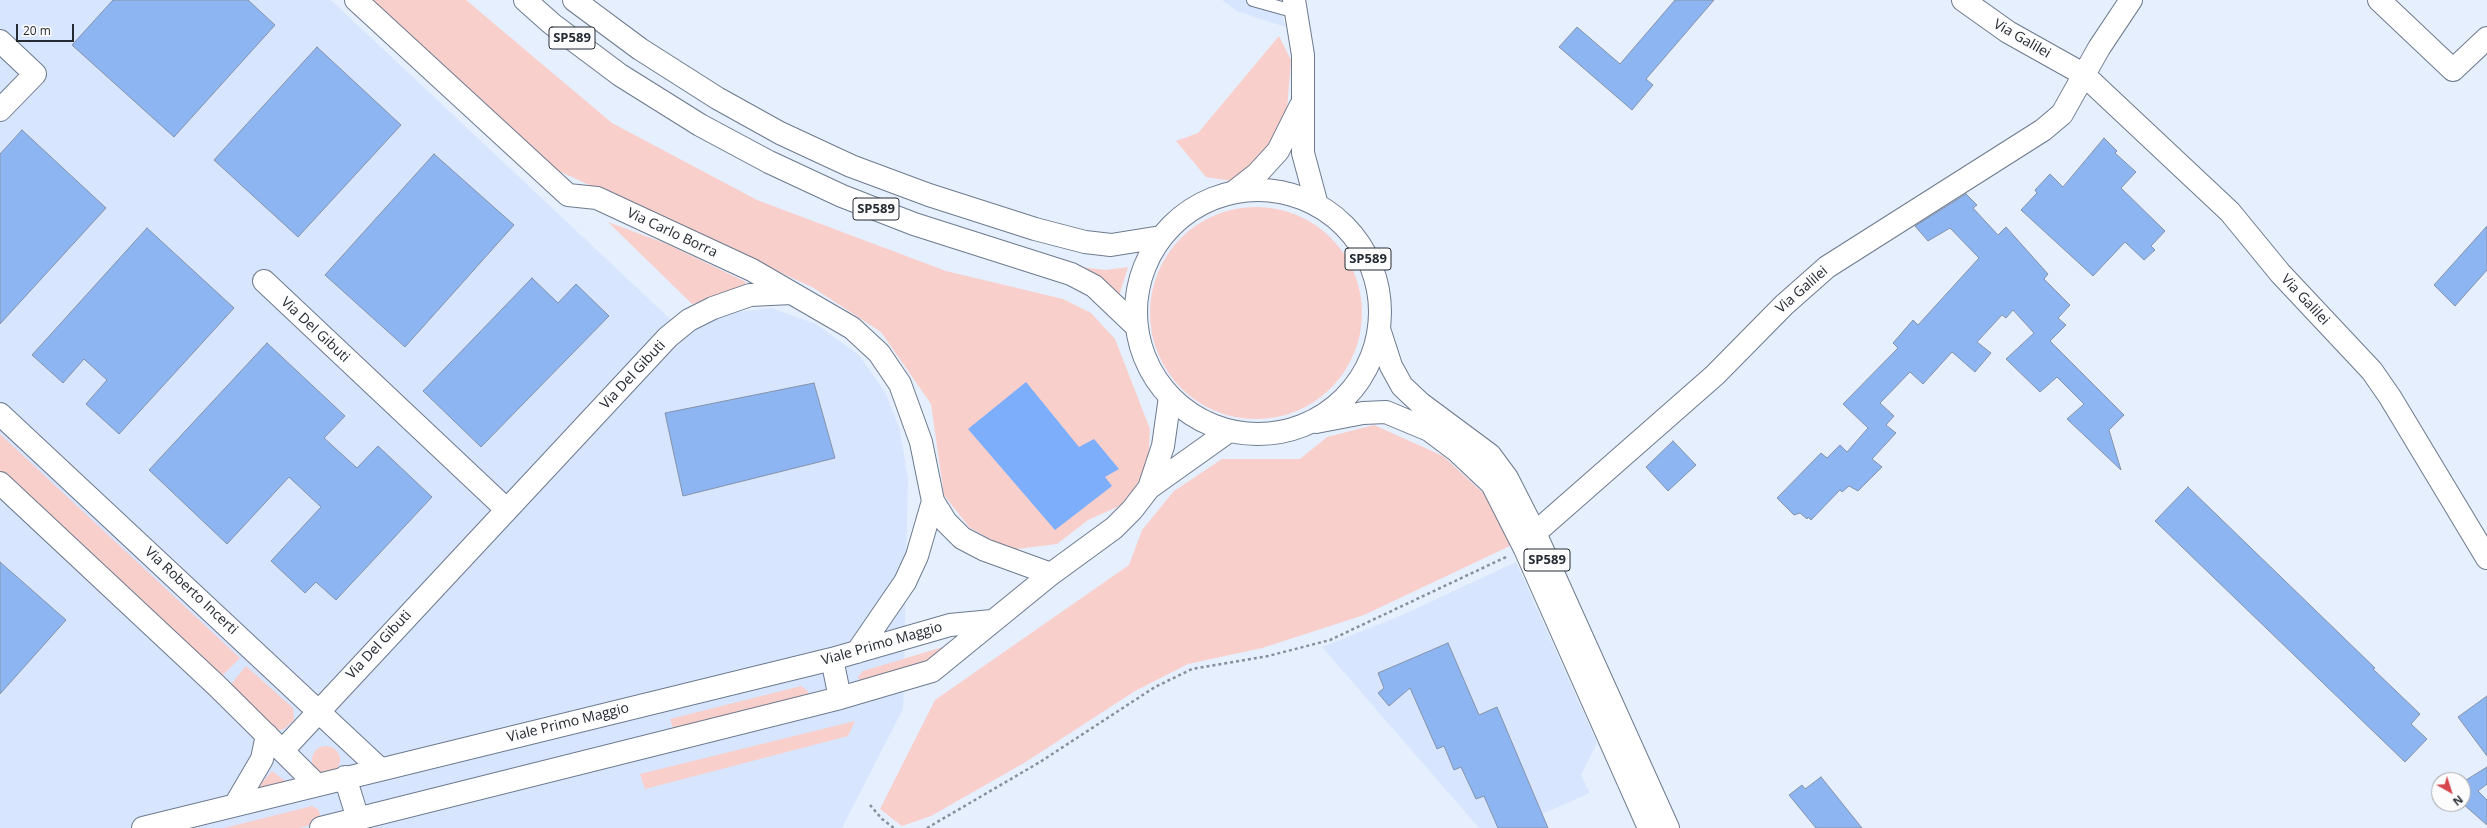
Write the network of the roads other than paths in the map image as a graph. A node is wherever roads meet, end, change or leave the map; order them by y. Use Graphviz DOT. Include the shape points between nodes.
graph roads {
  1 [pos="356,0"];
  2 [pos="525,0"];
  3 [pos="574,0"];
  4 [pos="1253,0"];
  5 [pos="1963,0"];
  6 [pos="2130,0"];
  7 [pos="2378,0"];
  8 [pos="1295,6"];
  9 [pos="2487,38"];
  10 [pos="0,41"];
  11 [pos="2083,74"];
  12 [pos="1302,104"];
  13 [pos="0,110"];
  14 [pos="1234,192"];
  15 [pos="1317,205"];
  16 [pos="1162,237"];
  17 [pos="264,281"];
  18 [pos="791,293"];
  19 [pos="1136,326"];
  20 [pos="1379,329"];
  21 [pos="1170,398"];
  22 [pos="0,414"];
  23 [pos="1307,424"];
  24 [pos="1229,431"];
  25 [pos="0,483"];
  26 [pos="1149,488"];
  27 [pos="933,501"];
  28 [pos="506,509"];
  29 [pos="1530,541"];
  30 [pos="2487,558"];
  31 [pos="1051,574"];
  32 [pos="992,621"];
  33 [pos="857,652"];
  34 [pos="832,659"];
  35 [pos="840,698"];
  36 [pos="318,711"];
  37 [pos="267,735"];
  38 [pos="284,750"];
  39 [pos="380,769"];
  40 [pos="345,777"];
  41 [pos="316,784"];
  42 [pos="235,805"];
  43 [pos="358,819"];
  44 [pos="143,828"];
  45 [pos="321,828"];
  46 [pos="1649,828"];
  47 [pos="1668,828"];
  1 -- 18 [label="street, Via Carlo Borra" via="568,195 597,198 752,270"];
  2 -- 19 [label="street, SP589" via="552,24 620,75 700,125 769,162 842,196 914,224 1071,274 1094,286"];
  3 -- 16 [label="street, SP589" via="640,49 717,98 780,133 851,166 929,195 1085,242 1112,245"];
  4 -- 8 [label="lane"];
  5 -- 11 [label="street, Via Galilei" via="2008,32"];
  6 -- 11 [label="street, Via Galilei"];
  7 -- 9 [label="street" via="2453,70"];
  8 -- 12 [label="street" via="1303,55"];
  10 -- 13 [label="street" via="35,74"];
  11 -- 29 [label="street, Via Galilei" via="2062,114 2053,122 1828,267 1784,305 1715,375"];
  11 -- 30 [label="street, Via Galilei" via="2230,212 2280,273 2372,371 2390,396"];
  12 -- 14 [label="street" via="1278,152 1257,174"];
  12 -- 15 [label="street" via="1304,153"];
  14 -- 15 [label="street, SP589" via="1262,190 1290,194"];
  14 -- 16 [label="street, SP589" via="1206,201 1182,216"];
  15 -- 20 [label="street, SP589" via="1346,227 1367,257 1379,292"];
  16 -- 19 [label="street, SP589" via="1146,264 1141,279 1137,295"];
  17 -- 28 [label="street, Via Del Gibuti"];
  18 -- 27 [label="street, Via Carlo Borra" via="852,328 879,353 900,384 921,442"];
  18 -- 28 [label="street, Via Del Gibuti" via="750,296 713,308 689,320 668,338"];
  19 -- 21 [label="street, SP589" via="1147,364"];
  20 -- 23 [label="street, SP589" via="1370,360 1354,388 1330,410"];
  20 -- 29 [label="street, SP589" via="1391,366 1402,386 1420,404 1490,455 1507,478"];
  21 -- 24 [label="street, SP589" via="1197,418"];
  21 -- 26 [label="street" via="1163,446"];
  22 -- 36 [label="street, Via Roberto Incerti"];
  23 -- 24 [label="street, SP589" via="1282,432 1255,434"];
  23 -- 29 [label="street, SP589" via="1363,413 1386,412 1428,430 1457,451 1492,484"];
  24 -- 26 [label="street"];
  25 -- 37 [label="street"];
  26 -- 31 [label="street, Viale Primo Maggio" via="1114,528"];
  27 -- 31 [label="street, Via Carlo Borra" via="946,522 962,538 984,550"];
  27 -- 33 [label="street, Via Carlo Borra" via="917,556 905,582"];
  28 -- 36 [label="street, Via Del Gibuti"];
  29 -- 46 [label="street, SP589"];
  29 -- 47 [label="street, SP589"];
  31 -- 32 [label="street, Viale Primo Maggio"];
  32 -- 33 [label="street, Viale Primo Maggio" via="950,625"];
  32 -- 35 [label="street, Viale Primo Maggio" via="932,671"];
  33 -- 34 [label="street, Viale Primo Maggio"];
  34 -- 35 [label="street"];
  34 -- 39 [label="street, Viale Primo Maggio"];
  35 -- 43 [label="street, Viale Primo Maggio"];
  36 -- 38 [label="street, Via Del Gibuti"];
  36 -- 39 [label="street, Via Roberto Incerti"];
  37 -- 38 [label="street"];
  37 -- 42 [label="street" via="262,759"];
  38 -- 41 [label="street"];
  39 -- 40 [label="street, Viale Primo Maggio"];
  40 -- 41 [label="street, Viale Primo Maggio"];
  40 -- 43 [label="street"];
  41 -- 42 [label="street, Viale Primo Maggio"];
  42 -- 44 [label="street, Viale Primo Maggio"];
  43 -- 45 [label="street, Viale Primo Maggio"];
}
